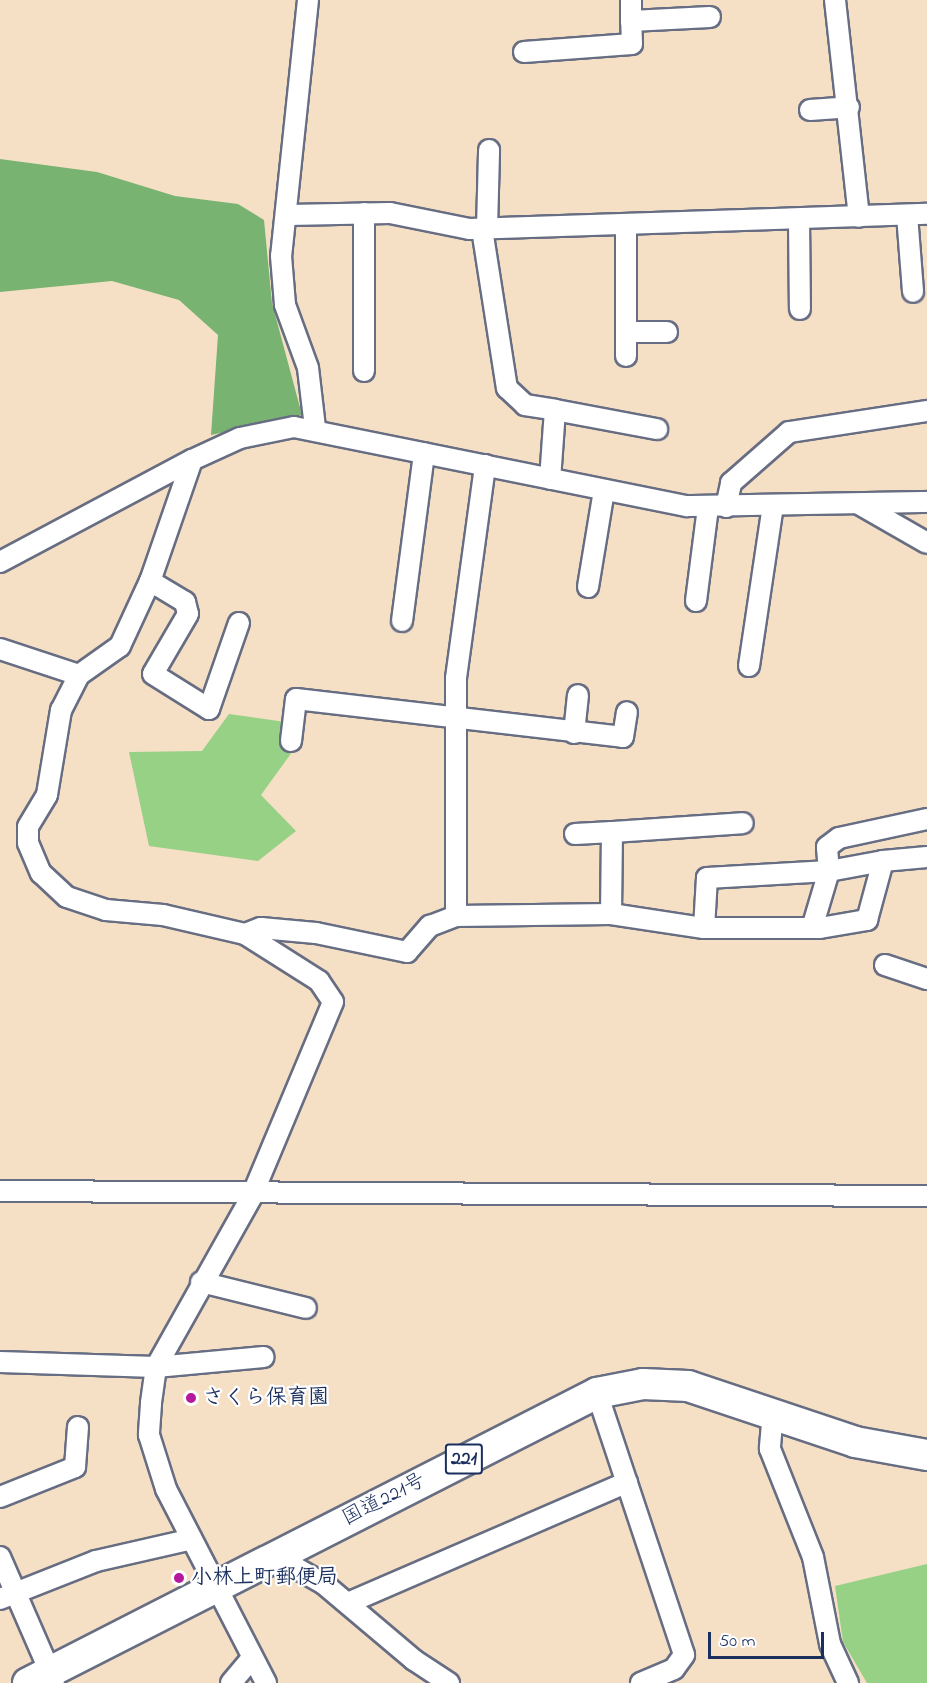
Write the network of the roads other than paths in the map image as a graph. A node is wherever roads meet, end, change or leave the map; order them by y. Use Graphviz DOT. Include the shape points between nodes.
graph roads {
  1 [pos="308,0"];
  2 [pos="631,0"];
  3 [pos="835,0"];
  4 [pos="710,17"];
  5 [pos="631,21"];
  6 [pos="524,52"];
  7 [pos="849,107"];
  8 [pos="810,110"];
  9 [pos="489,150"];
  10 [pos="364,213"];
  11 [pos="917,214"];
  12 [pos="288,215"];
  13 [pos="859,217"];
  14 [pos="799,219"];
  15 [pos="626,226"];
  16 [pos="484,229"];
  17 [pos="913,292"];
  18 [pos="800,309"];
  19 [pos="626,332"];
  20 [pos="667,332"];
  21 [pos="626,356"];
  22 [pos="364,371"];
  23 [pos="555,410"];
  24 [pos="927,411"];
  25 [pos="315,428"];
  26 [pos="657,429"];
  27 [pos="424,453"];
  28 [pos="192,460"];
  29 [pos="485,465"];
  30 [pos="550,479"];
  31 [pos="604,490"];
  32 [pos="927,502"];
  33 [pos="859,504"];
  34 [pos="773,506"];
  35 [pos="717,507"];
  36 [pos="927,543"];
  37 [pos="0,562"];
  38 [pos="150,581"];
  39 [pos="588,587"];
  40 [pos="696,601"];
  41 [pos="402,621"];
  42 [pos="239,623"];
  43 [pos="0,649"];
  44 [pos="749,666"];
  45 [pos="79,675"];
  46 [pos="578,695"];
  47 [pos="627,712"];
  48 [pos="456,721"];
  49 [pos="574,733"];
  50 [pos="291,741"];
  51 [pos="927,819"];
  52 [pos="743,824"];
  53 [pos="612,832"];
  54 [pos="575,834"];
  55 [pos="927,857"];
  56 [pos="883,861"];
  57 [pos="829,871"];
  58 [pos="610,914"];
  59 [pos="456,916"];
  60 [pos="704,928"];
  61 [pos="812,928"];
  62 [pos="245,934"];
  63 [pos="885,965"];
  64 [pos="927,979"];
  65 [pos="0,1191"];
  66 [pos="252,1196"];
  67 [pos="927,1196"];
  68 [pos="201,1282"];
  69 [pos="306,1308"];
  70 [pos="264,1357"];
  71 [pos="0,1362"];
  72 [pos="156,1367"];
  73 [pos="597,1393"];
  74 [pos="773,1412"];
  75 [pos="78,1427"];
  76 [pos="927,1455"];
  77 [pos="627,1482"];
  78 [pos="0,1497"];
  79 [pos="192,1539"];
  80 [pos="275,1556"];
  81 [pos="0,1557"];
  82 [pos="217,1586"];
  83 [pos="8,1595"];
  84 [pos="348,1603"];
  85 [pos="252,1658"];
  86 [pos="45,1679"];
  87 [pos="231,1683"];
  88 [pos="266,1683"];
  89 [pos="449,1683"];
  90 [pos="641,1683"];
  91 [pos="848,1683"];
  1 -- 12 [label="street"];
  2 -- 5 [label="street"];
  3 -- 7 [label="street"];
  4 -- 5 [label="street"];
  5 -- 6 [label="street" via="632,44"];
  7 -- 8 [label="street"];
  7 -- 13 [label="street"];
  9 -- 16 [label="street"];
  10 -- 12 [label="street"];
  10 -- 16 [label="street"];
  10 -- 22 [label="street"];
  11 -- 13 [label="street"];
  11 -- 17 [label="street"];
  12 -- 25 [label="street" via="281,256 285,305 308,368"];
  13 -- 14 [label="street"];
  14 -- 15 [label="street"];
  14 -- 18 [label="street"];
  15 -- 16 [label="street"];
  15 -- 19 [label="street"];
  16 -- 23 [label="street" via="507,388 525,405"];
  19 -- 20 [label="street"];
  19 -- 21 [label="street"];
  23 -- 26 [label="street"];
  23 -- 30 [label="street"];
  24 -- 35 [label="street" via="789,432 731,483"];
  25 -- 27 [label="street"];
  25 -- 28 [label="street" via="240,438"];
  27 -- 29 [label="street"];
  27 -- 41 [label="street"];
  28 -- 37 [label="street"];
  28 -- 38 [label="street"];
  29 -- 30 [label="street"];
  29 -- 48 [label="street" via="456,678"];
  30 -- 31 [label="street"];
  31 -- 35 [label="street"];
  31 -- 39 [label="street"];
  32 -- 33 [label="street"];
  33 -- 34 [label="street"];
  33 -- 36 [label="street"];
  34 -- 35 [label="street"];
  34 -- 44 [label="street"];
  35 -- 40 [label="street"];
  38 -- 42 [label="street" via="185,602 188,614 153,674 209,709"];
  38 -- 45 [label="street" via="120,646"];
  43 -- 45 [label="street"];
  45 -- 62 [label="street" via="61,710 47,795 28,827 28,843 41,873 84,905 163,915"];
  46 -- 49 [label="street"];
  47 -- 49 [label="street" via="623,737"];
  48 -- 49 [label="street"];
  48 -- 50 [label="street" via="296,699"];
  48 -- 59 [label="street"];
  51 -- 57 [label="street" via="839,838 827,848"];
  52 -- 53 [label="street"];
  53 -- 54 [label="street"];
  53 -- 58 [label="street"];
  55 -- 56 [label="street"];
  56 -- 57 [label="street"];
  56 -- 61 [label="street" via="867,920"];
  57 -- 60 [label="street" via="707,878"];
  57 -- 61 [label="street"];
  58 -- 59 [label="street"];
  58 -- 60 [label="street"];
  59 -- 62 [label="street" via="430,926 407,952 316,933 261,928"];
  60 -- 61 [label="street"];
  62 -- 66 [label="street" via="312,975 333,1002"];
  63 -- 64 [label="street"];
  65 -- 66 [label="street"];
  66 -- 67 [label="street"];
  66 -- 68 [label="street"];
  68 -- 69 [label="street"];
  68 -- 72 [label="street"];
  70 -- 72 [label="street"];
  71 -- 72 [label="street"];
  72 -- 79 [label="street" via="149,1435 166,1489"];
  73 -- 74 [label="highway, 国道221号 / 221" via="643,1384 680,1385"];
  73 -- 77 [label="street"];
  73 -- 80 [label="highway, 国道221号 / 221"];
  74 -- 76 [label="highway, 国道221号 / 221" via="855,1442"];
  74 -- 91 [label="street" via="770,1449 813,1557 830,1644"];
  75 -- 78 [label="street" via="75,1467"];
  77 -- 84 [label="street"];
  77 -- 90 [label="street" via="684,1655 674,1669"];
  79 -- 82 [label="street"];
  79 -- 83 [label="street" via="96,1561"];
  80 -- 82 [label="highway, 国道221号 / 221"];
  80 -- 84 [label="street"];
  81 -- 83 [label="street"];
  82 -- 85 [label="street"];
  82 -- 86 [label="highway, 国道221号 / 221"];
  83 -- 86 [label="street"];
  84 -- 89 [label="street"];
  85 -- 87 [label="street"];
  85 -- 88 [label="street"];
}
